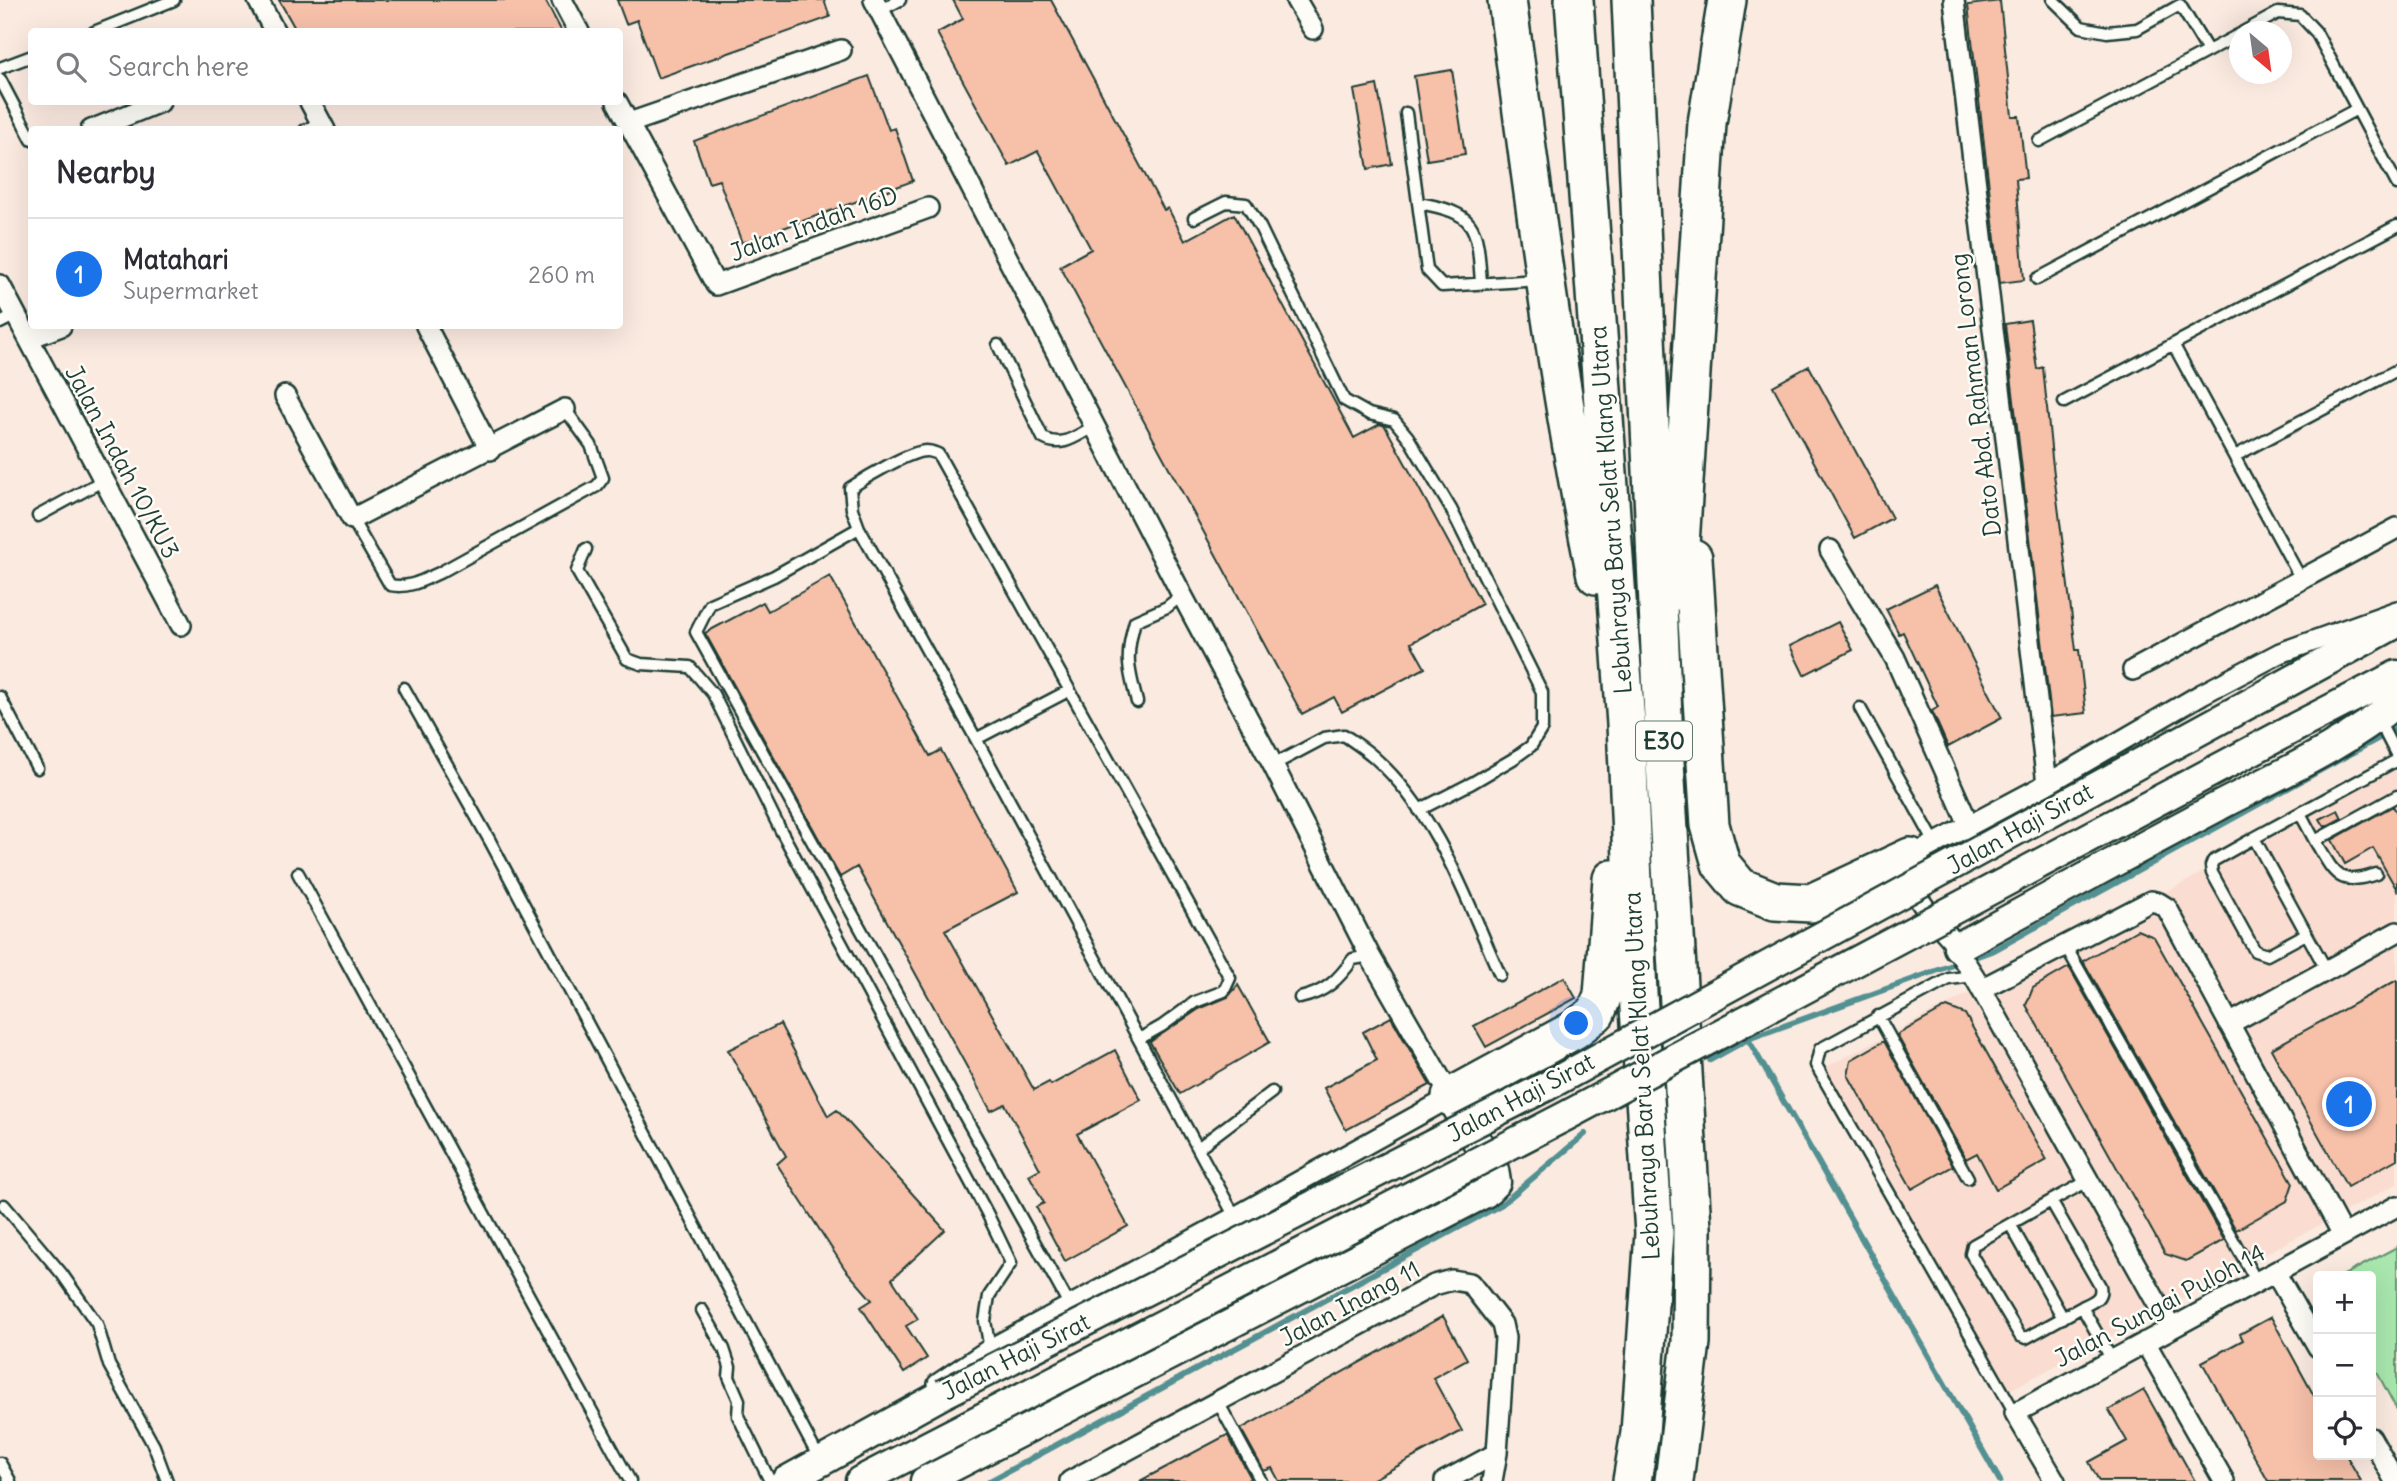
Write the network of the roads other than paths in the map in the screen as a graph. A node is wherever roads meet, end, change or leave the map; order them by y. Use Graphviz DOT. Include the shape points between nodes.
graph roads {
  1 [pos="174,0"];
  2 [pos="258,0"];
  3 [pos="562,0"];
  4 [pos="900,0"];
  5 [pos="1296,0"];
  6 [pos="1507,0"];
  7 [pos="1574,0"];
  8 [pos="1631,0"];
  9 [pos="1707,0"];
  10 [pos="1727,0"];
  11 [pos="1954,0"];
  12 [pos="2053,0"];
  13 [pos="2184,3"];
  14 [pos="876,5"];
  15 [pos="2263,21"];
  16 [pos="104,28"];
  17 [pos="273,28"];
  18 [pos="577,28"];
  19 [pos="1313,29"];
  20 [pos="2229,39"];
  21 [pos="841,50"];
  22 [pos="2207,51"];
  23 [pos="28,58"];
  24 [pos="0,68"];
  25 [pos="0,79"];
  26 [pos="1712,85"];
  27 [pos="153,105"];
  28 [pos="311,105"];
  29 [pos="619,105"];
  30 [pos="2357,109"];
  31 [pos="1406,113"];
  32 [pos="629,124"];
  33 [pos="101,126"];
  34 [pos="317,126"];
  35 [pos="28,132"];
  36 [pos="2039,141"];
  37 [pos="2397,184"];
  38 [pos="1418,203"];
  39 [pos="929,208"];
  40 [pos="1194,218"];
  41 [pos="2397,226"];
  42 [pos="1544,279"];
  43 [pos="2037,279"];
  44 [pos="1481,282"];
  45 [pos="0,285"];
  46 [pos="8,319"];
  47 [pos="53,329"];
  48 [pos="428,329"];
  49 [pos="29,338"];
  50 [pos="2173,344"];
  51 [pos="998,345"];
  52 [pos="2397,370"];
  53 [pos="285,396"];
  54 [pos="2064,402"];
  55 [pos="565,409"];
  56 [pos="1095,426"];
  57 [pos="490,450"];
  58 [pos="2235,456"];
  59 [pos="1686,466"];
  60 [pos="104,480"];
  61 [pos="38,516"];
  62 [pos="352,519"];
  63 [pos="859,528"];
  64 [pos="2397,528"];
  65 [pos="586,549"];
  66 [pos="1830,550"];
  67 [pos="2301,579"];
  68 [pos="1182,595"];
  69 [pos="2397,611"];
  70 [pos="2397,623"];
  71 [pos="181,625"];
  72 [pos="2133,670"];
  73 [pos="2397,675"];
  74 [pos="404,688"];
  75 [pos="1070,690"];
  76 [pos="0,697"];
  77 [pos="1137,702"];
  78 [pos="1860,708"];
  79 [pos="2386,716"];
  80 [pos="976,738"];
  81 [pos="1627,738"];
  82 [pos="2397,758"];
  83 [pos="1665,762"];
  84 [pos="1273,765"];
  85 [pos="37,768"];
  86 [pos="2047,784"];
  87 [pos="2397,796"];
  88 [pos="1419,810"];
  89 [pos="2300,813"];
  90 [pos="1969,825"];
  91 [pos="2254,838"];
  92 [pos="2315,841"];
  93 [pos="1922,850"];
  94 [pos="298,873"];
  95 [pos="2376,874"];
  96 [pos="2397,932"];
  97 [pos="2306,934"];
  98 [pos="2065,944"];
  99 [pos="1370,956"];
  100 [pos="1969,967"];
  101 [pos="2327,971"];
  102 [pos="1500,975"];
  103 [pos="1300,998"];
  104 [pos="1878,1016"];
  105 [pos="2229,1024"];
  106 [pos="1139,1039"];
  107 [pos="1272,1092"];
  108 [pos="1451,1097"];
  109 [pos="1198,1148"];
  110 [pos="1968,1178"];
  111 [pos="2088,1181"];
  112 [pos="2051,1201"];
  113 [pos="4,1205"];
  114 [pos="2397,1206"];
  115 [pos="1235,1217"];
  116 [pos="2010,1224"];
  117 [pos="2343,1235"];
  118 [pos="2275,1272"];
  119 [pos="2256,1282"];
  120 [pos="1070,1306"];
  121 [pos="2082,1307"];
  122 [pos="702,1310"];
  123 [pos="2063,1318"];
  124 [pos="2171,1328"];
  125 [pos="2313,1338"];
  126 [pos="2145,1342"];
  127 [pos="990,1349"];
  128 [pos="2112,1360"];
  129 [pos="1218,1402"];
  130 [pos="2015,1413"];
  131 [pos="2376,1447"];
  132 [pos="845,1448"];
  133 [pos="1497,1453"];
  134 [pos="820,1461"];
  135 [pos="0,1463"];
  136 [pos="10,1481"];
  137 [pos="167,1481"];
  138 [pos="629,1481"];
  139 [pos="770,1481"];
  140 [pos="786,1481"];
  141 [pos="860,1481"];
  142 [pos="925,1481"];
  143 [pos="1070,1481"];
  144 [pos="1261,1481"];
  145 [pos="1445,1481"];
  146 [pos="1492,1481"];
  147 [pos="1632,1481"];
  148 [pos="1674,1481"];
  149 [pos="2054,1481"];
  150 [pos="2224,1481"];
  151 [pos="2395,1481"];
  1 -- 16 [label="lane"];
  2 -- 17 [label="street"];
  3 -- 18 [label="street"];
  4 -- 14 [label="lane"];
  5 -- 19 [label="street"];
  6 -- 42 [label="highway"];
  7 -- 81 [label="highway, Lebuhraya Baru Selat Klang Utara / E30"];
  8 -- 83 [label="highway, Lebuhraya Baru Selat Klang Utara / E30"];
  9 -- 26 [label="highway"];
  10 -- 26 [label="highway"];
  11 -- 86 [label="street, Dato Abd. Rahman Lorong"];
  12 -- 13 [label="lane" via="2081,27 2108,32 2137,29"];
  13 -- 22 [label="lane"];
  14 -- 56 [label="street"];
  15 -- 30 [label="lane" via="2278,13 2300,15 2316,32"];
  20 -- 22 [label="lane"];
  21 -- 32 [label="street"];
  22 -- 36 [label="lane"];
  23 -- 24 [label="lane"];
  25 -- 35 [label="lane"];
  26 -- 59 [label="highway"];
  27 -- 33 [label="street"];
  28 -- 34 [label="street"];
  29 -- 32 [label="street"];
  30 -- 37 [label="lane"];
  30 -- 43 [label="lane"];
  31 -- 38 [label="lane"];
  32 -- 39 [label="street, Jalan Indah 16D" via="716,285"];
  38 -- 44 [label="lane" via="1448,208 1469,220 1478,240"];
  38 -- 44 [label="lane" via="1427,270 1433,278 1442,286"];
  40 -- 88 [label="lane" via="1226,202 1247,204 1344,400 1369,414 1394,420 1408,437 1451,509 1542,692 1542,728 1531,746"];
  41 -- 50 [label="lane"];
  42 -- 44 [label="lane"];
  42 -- 81 [label="highway"];
  45 -- 46 [label="street, Jalan Indah 10/KU3"];
  46 -- 49 [label="street, Jalan Indah 10/KU3"];
  47 -- 49 [label="street"];
  48 -- 57 [label="street"];
  49 -- 60 [label="street, Jalan Indah 10/KU3"];
  50 -- 54 [label="lane"];
  50 -- 58 [label="lane"];
  51 -- 56 [label="lane" via="1043,439 1065,442"];
  52 -- 58 [label="lane"];
  53 -- 62 [label="street"];
  55 -- 57 [label="street"];
  55 -- 62 [label="lane" via="591,445 603,478 597,486 441,572 417,584 390,585"];
  56 -- 68 [label="street"];
  57 -- 62 [label="street"];
  58 -- 67 [label="lane"];
  59 -- 83 [label="highway"];
  59 -- 93 [label="highway" via="1710,825 1721,864 1740,887 1775,901 1811,903"];
  60 -- 61 [label="lane"];
  60 -- 71 [label="street, Jalan Indah 10/KU3"];
  63 -- 75 [label="lane" via="850,488 926,450 938,454"];
  63 -- 80 [label="lane"];
  63 -- 120 [label="lane" via="774,576 710,604 695,632"];
  64 -- 67 [label="street"];
  65 -- 127 [label="lane" via="577,571 627,659 690,667 713,694 779,827 987,1213 1011,1263 989,1296 985,1321"];
  66 -- 90 [label="street" via="1895,658"];
  67 -- 72 [label="street"];
  68 -- 77 [label="lane" via="1135,621 1127,648"];
  68 -- 84 [label="street"];
  69 -- 86 [label="street" via="2280,653"];
  70 -- 132 [label="main road, Jalan Haji Sirat, bridge" via="1547,1086"];
  73 -- 141 [label="main road, Jalan Haji Sirat, bridge" via="1566,1116"];
  74 -- 134 [label="lane"];
  75 -- 80 [label="lane"];
  75 -- 106 [label="lane" via="1230,978 1224,991 1195,1002"];
  76 -- 85 [label="lane"];
  78 -- 93 [label="lane"];
  79 -- 82 [label="lane"];
  79 -- 100 [label="main road" via="2112,862"];
  80 -- 106 [label="lane"];
  81 -- 108 [label="highway" via="1615,827 1603,995 1596,1013 1574,1030"];
  81 -- 147 [label="highway, Lebuhraya Baru Selat Klang Utara / E30" via="1654,1233 1640,1433"];
  82 -- 89 [label="lane"];
  83 -- 148 [label="highway, Lebuhraya Baru Selat Klang Utara / E30" via="1692,1228 1691,1342"];
  84 -- 88 [label="lane" via="1324,738 1344,735 1375,758"];
  84 -- 99 [label="street"];
  86 -- 90 [label="street"];
  87 -- 92 [label="lane"];
  88 -- 102 [label="lane" via="1442,846"];
  89 -- 91 [label="lane"];
  89 -- 92 [label="lane"];
  90 -- 93 [label="street"];
  91 -- 97 [label="lane"];
  91 -- 97 [label="lane" via="2213,861 2212,873 2255,951 2267,955"];
  92 -- 95 [label="lane" via="2341,878 2356,881"];
  93 -- 100 [label="street" via="1909,875 1916,895"];
  94 -- 138 [label="lane"];
  96 -- 101 [label="street"];
  97 -- 101 [label="lane"];
  98 -- 100 [label="street"];
  98 -- 105 [label="street" via="2151,901 2159,903 2167,908"];
  98 -- 119 [label="lane"];
  99 -- 103 [label="lane" via="1353,959 1338,981"];
  99 -- 108 [label="street"];
  100 -- 104 [label="lane"];
  100 -- 111 [label="street"];
  101 -- 105 [label="street"];
  104 -- 110 [label="lane"];
  104 -- 130 [label="lane" via="1820,1049 1815,1065"];
  105 -- 117 [label="street"];
  106 -- 109 [label="lane"];
  107 -- 109 [label="lane"];
  108 -- 115 [label="street"];
  108 -- 142 [label="main road" via="1494,1170 1496,1182 1485,1193"];
  109 -- 115 [label="lane"];
  111 -- 112 [label="lane"];
  111 -- 124 [label="street"];
  112 -- 116 [label="lane"];
  112 -- 121 [label="lane" via="2100,1286 2100,1297"];
  113 -- 137 [label="lane" via="97,1324 109,1365"];
  114 -- 117 [label="street, Jalan Sungai Puloh 14"];
  115 -- 120 [label="street"];
  116 -- 123 [label="lane"];
  116 -- 123 [label="lane" via="1973,1245 1971,1254 2020,1336 2026,1338"];
  117 -- 118 [label="street, Jalan Sungai Puloh 14"];
  118 -- 119 [label="street, Jalan Sungai Puloh 14"];
  118 -- 125 [label="street"];
  119 -- 124 [label="street, Jalan Sungai Puloh 14"];
  120 -- 127 [label="street"];
  121 -- 123 [label="lane"];
  121 -- 128 [label="lane"];
  122 -- 139 [label="lane" via="724,1349 739,1400 738,1416"];
  124 -- 126 [label="street, Jalan Sungai Puloh 14"];
  126 -- 128 [label="street, Jalan Sungai Puloh 14"];
  126 -- 150 [label="street"];
  127 -- 132 [label="street"];
  128 -- 130 [label="street, Jalan Sungai Puloh 14"];
  129 -- 133 [label="street, Jalan Inang 11" via="1434,1285 1451,1280 1470,1283 1502,1324 1505,1338"];
  129 -- 143 [label="street, Jalan Inang 11"];
  129 -- 144 [label="lane"];
  130 -- 149 [label="street"];
  131 -- 151 [label="street"];
  132 -- 134 [label="main road, Jalan Haji Sirat"];
  133 -- 145 [label="street"];
  133 -- 146 [label="street, Jalan Inang 11"];
  134 -- 140 [label="main road, Jalan Haji Sirat"];
  135 -- 136 [label="lane"];
}
